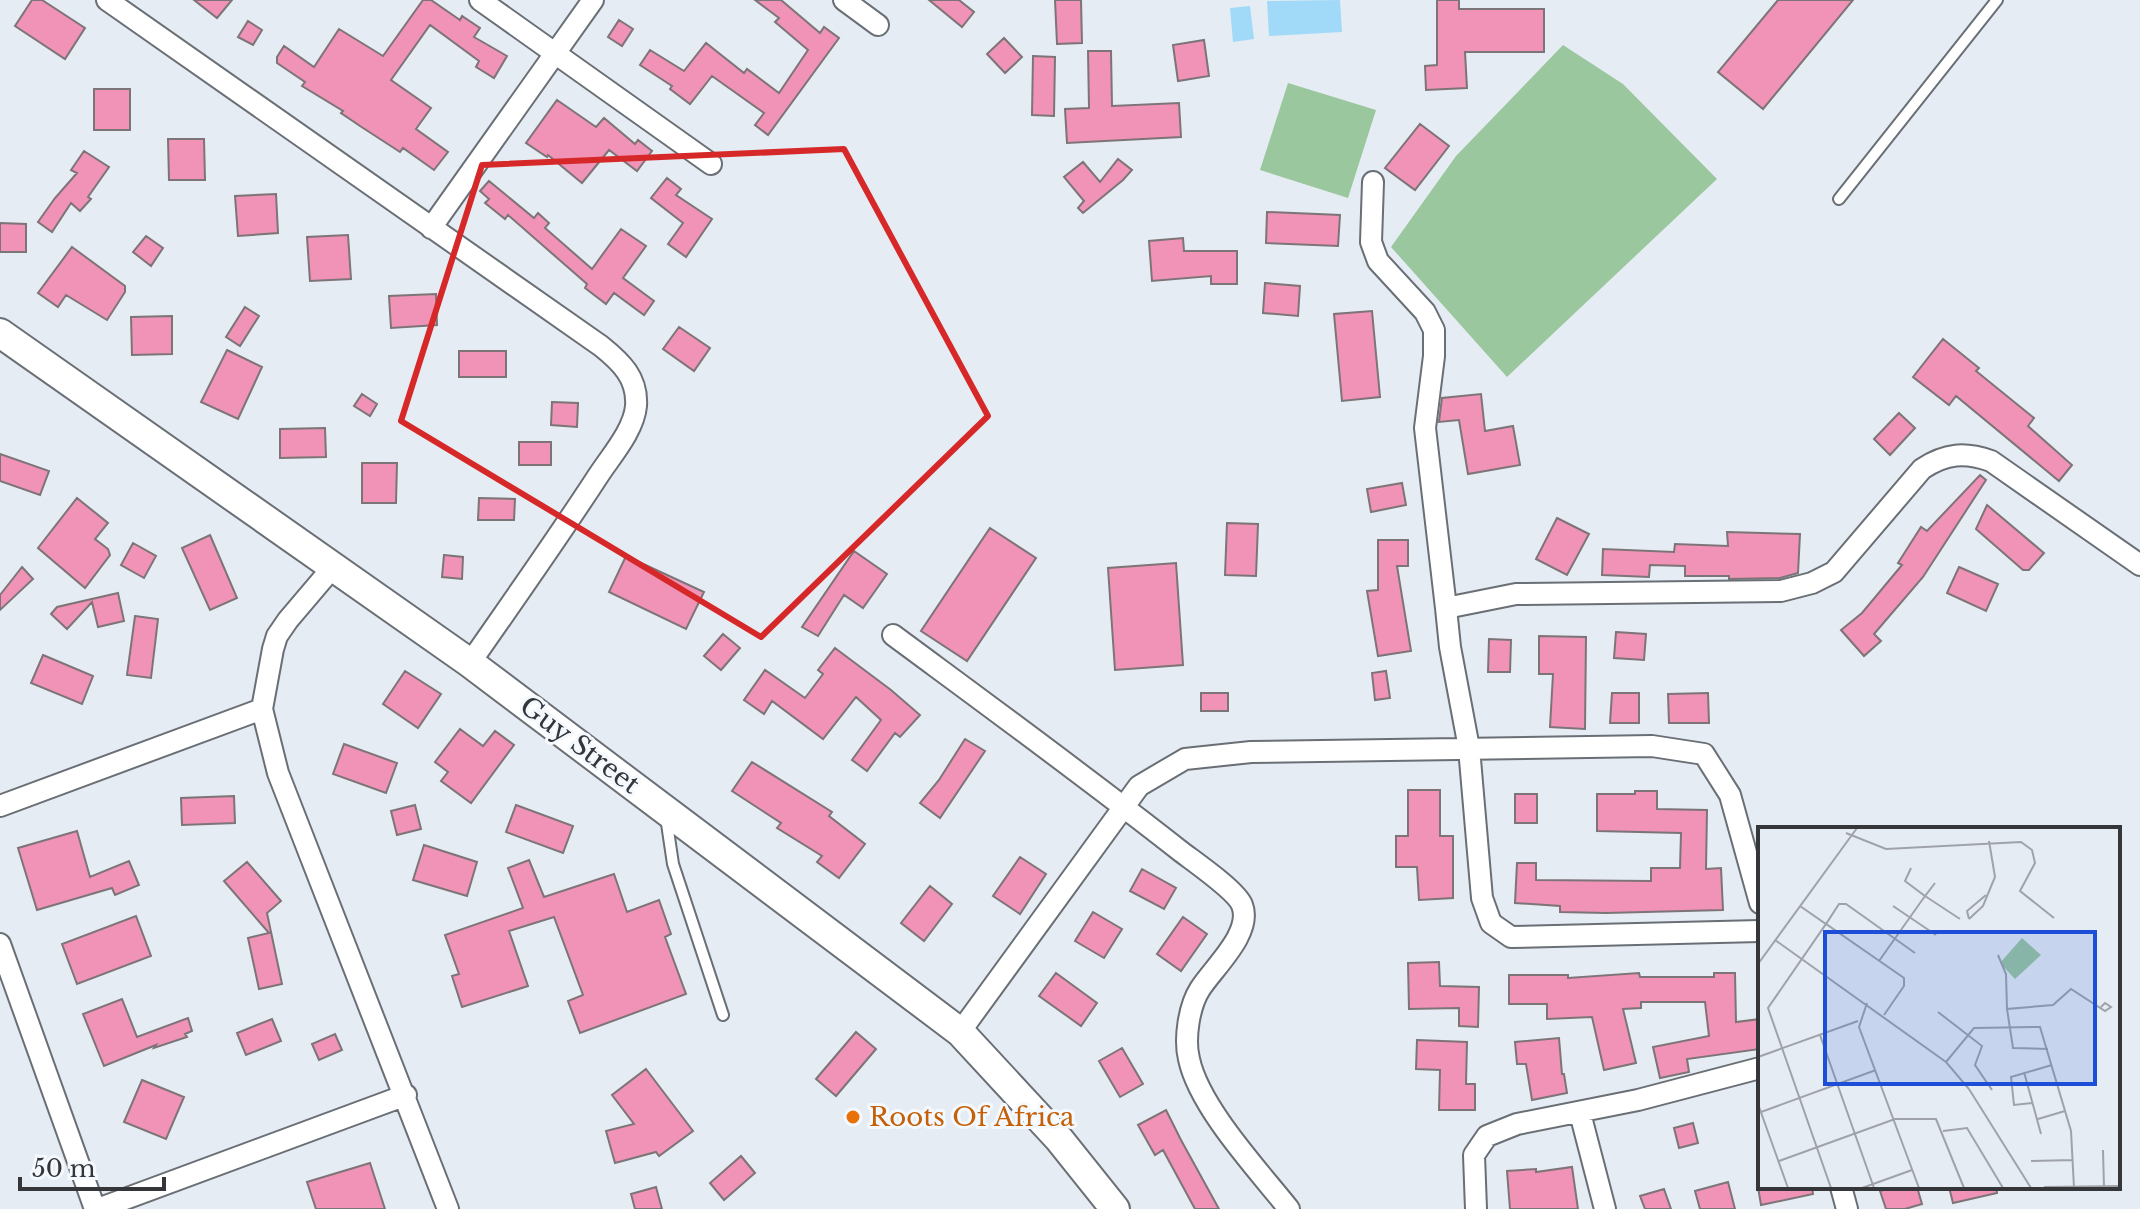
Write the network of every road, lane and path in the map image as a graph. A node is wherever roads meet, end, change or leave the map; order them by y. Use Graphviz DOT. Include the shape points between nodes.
graph roads {
  1 [pos="107,0"];
  2 [pos="480,0"];
  3 [pos="593,0"];
  4 [pos="844,0"];
  5 [pos="1997,0"];
  6 [pos="878,25"];
  7 [pos="555,54"];
  8 [pos="711,164"];
  9 [pos="1373,182"];
  10 [pos="1839,199"];
  11 [pos="431,228"];
  12 [pos="0,333"];
  13 [pos="2140,565"];
  14 [pos="333,567"];
  15 [pos="1446,608"];
  16 [pos="893,635"];
  17 [pos="470,663"];
  18 [pos="262,709"];
  19 [pos="1469,748"];
  20 [pos="0,806"];
  21 [pos="1124,807"];
  22 [pos="664,808"];
  23 [pos="1758,896"];
  24 [pos="1758,931"];
  25 [pos="0,944"];
  26 [pos="723,1015"];
  27 [pos="960,1032"];
  28 [pos="1758,1069"];
  29 [pos="406,1095"];
  30 [pos="1580,1113"];
  31 [pos="1842,1189"];
  32 [pos="96,1209"];
  33 [pos="448,1209"];
  34 [pos="1115,1209"];
  35 [pos="1289,1209"];
  36 [pos="1476,1209"];
  37 [pos="1605,1209"];
  38 [pos="1847,1209"];
  1 -- 11 [label="street"];
  2 -- 7 [label="street"];
  3 -- 7 [label="street"];
  4 -- 6 [label="street"];
  5 -- 10 [label="lane"];
  7 -- 8 [label="street"];
  7 -- 11 [label="street"];
  9 -- 15 [label="street" via="1371,242 1378,261 1425,312 1434,330 1425,428"];
  11 -- 17 [label="street" via="624,364 633,381 636,407 616,449"];
  12 -- 14 [label="street, Guy Street"];
  13 -- 15 [label="street" via="1991,461 1956,454 1922,469 1834,572 1812,583 1781,591 1516,594"];
  14 -- 17 [label="street, Guy Street"];
  14 -- 18 [label="street" via="277,636"];
  15 -- 19 [label="street"];
  16 -- 21 [label="street"];
  17 -- 22 [label="street, Guy Street"];
  18 -- 20 [label="street"];
  18 -- 29 [label="street" via="278,773"];
  19 -- 21 [label="street" via="1251,752 1185,759 1139,786"];
  19 -- 23 [label="street" via="1652,746 1704,754 1730,795"];
  19 -- 24 [label="street" via="1482,898 1491,923 1511,937"];
  21 -- 27 [label="street"];
  21 -- 35 [label="street" via="1242,905 1244,924 1199,991 1189,1020 1188,1058 1204,1096"];
  22 -- 26 [label="lane" via="673,864"];
  22 -- 27 [label="street, Guy Street"];
  25 -- 32 [label="street"];
  27 -- 34 [label="street, Guy Street"];
  28 -- 30 [label="street"];
  29 -- 32 [label="street"];
  29 -- 33 [label="street"];
  30 -- 36 [label="street" via="1517,1124 1487,1136 1474,1155"];
  30 -- 37 [label="street"];
  31 -- 38 [label="street"];
}
